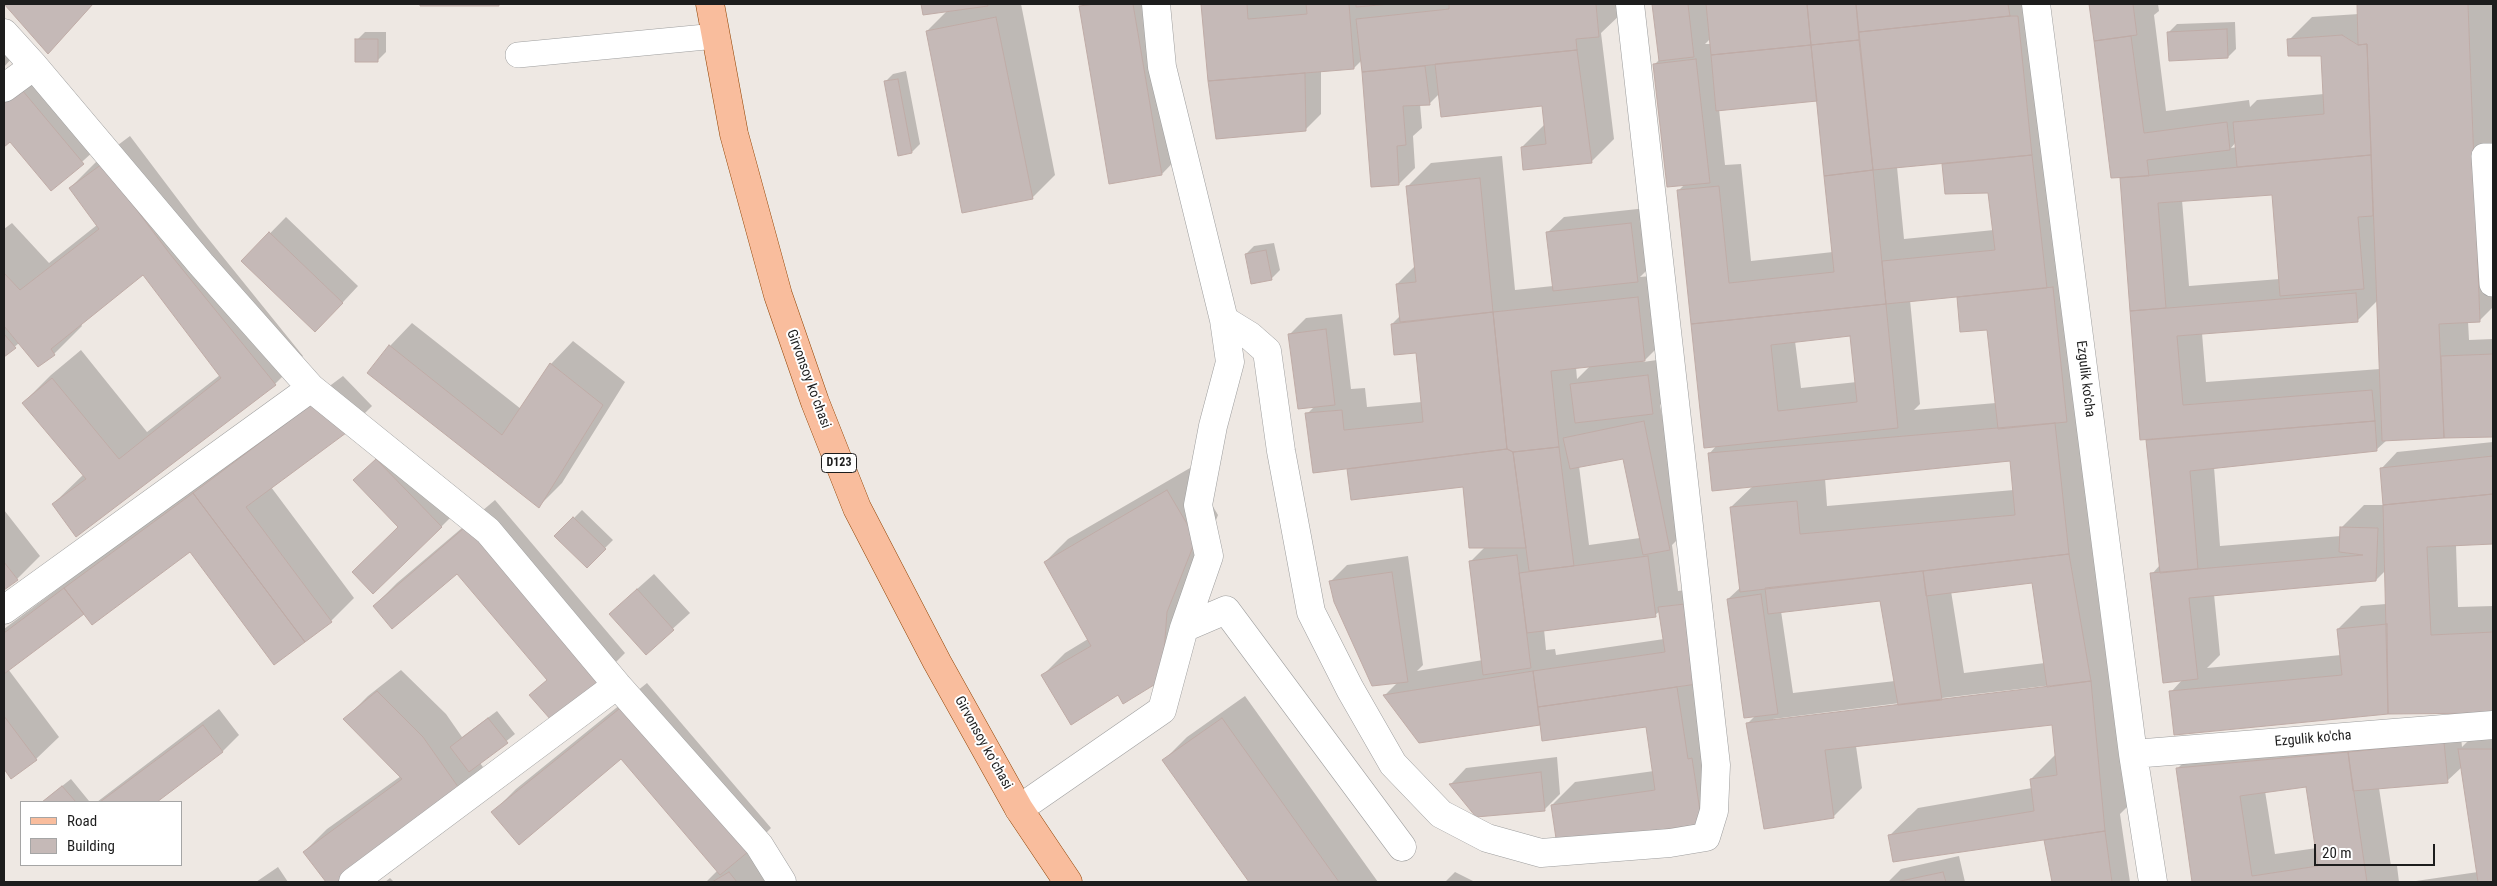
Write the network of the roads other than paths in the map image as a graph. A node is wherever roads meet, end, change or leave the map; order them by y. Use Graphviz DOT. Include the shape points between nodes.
graph roads {
  1 [pos="710,4"];
  2 [pos="1156,4"];
  3 [pos="1630,4"];
  4 [pos="2036,4"];
  5 [pos="4,33"];
  6 [pos="716,36"];
  7 [pos="518,55"];
  8 [pos="34,66"];
  9 [pos="4,88"];
  10 [pos="2493,156"];
  11 [pos="2492,284"];
  12 [pos="1224,320"];
  13 [pos="311,388"];
  14 [pos="4,610"];
  15 [pos="1184,628"];
  16 [pos="617,685"];
  17 [pos="2493,725"];
  18 [pos="2134,754"];
  19 [pos="1020,809"];
  20 [pos="1402,847"];
  21 [pos="353,882"];
  22 [pos="782,882"];
  23 [pos="1068,882"];
  24 [pos="2153,882"];
  1 -- 6 [label="main road, Girvonsoy koʻchasi / D123"];
  2 -- 12 [label="street" via="1162,67"];
  3 -- 12 [label="street" via="1716,765 1714,811 1706,837 1542,854 1487,838 1441,814 1393,764 1311,612 1281,451 1267,351"];
  4 -- 18 [label="street, Ezgulik ko'cha"];
  5 -- 8 [label="street"];
  6 -- 7 [label="lane"];
  6 -- 19 [label="main road, Girvonsoy koʻchasi / D123" via="737,143 778,295 815,402 857,508 937,662"];
  8 -- 9 [label="street"];
  8 -- 13 [label="street" via="201,264"];
  10 -- 11 [label="lane" via="2484,156"];
  12 -- 15 [label="street" via="1230,362 1213,426 1198,505 1209,556"];
  13 -- 14 [label="street"];
  13 -- 16 [label="street" via="488,532"];
  15 -- 19 [label="street" via="1162,710"];
  15 -- 20 [label="street" via="1226,610"];
  16 -- 21 [label="street"];
  16 -- 22 [label="street" via="759,845"];
  17 -- 18 [label="street, Ezgulik ko'cha"];
  18 -- 24 [label="street, Ezgulik ko'cha"];
  19 -- 23 [label="main road, Girvonsoy koʻchasi / D123"];
}
